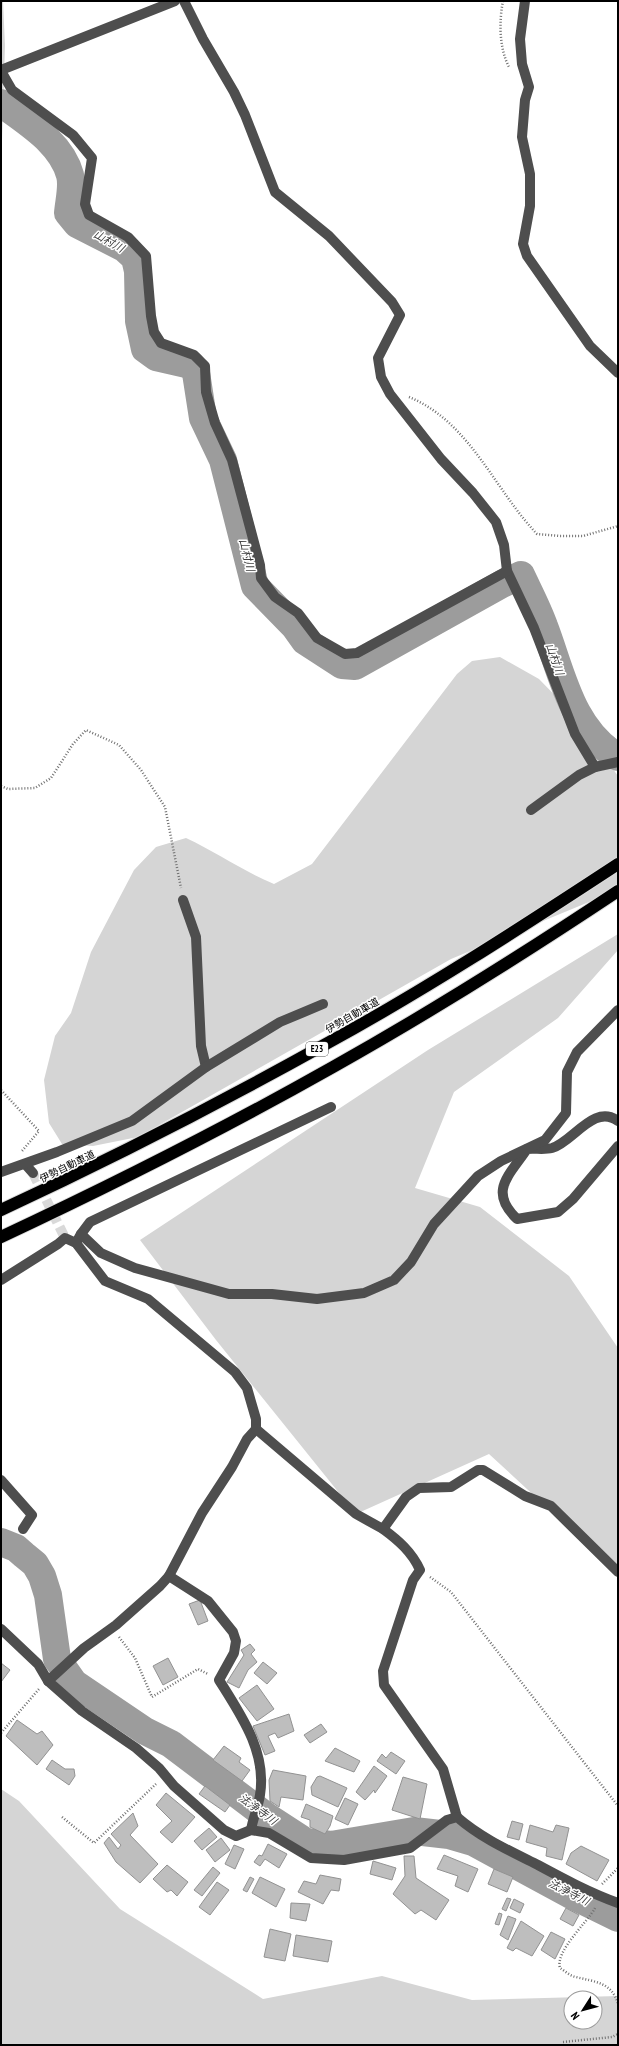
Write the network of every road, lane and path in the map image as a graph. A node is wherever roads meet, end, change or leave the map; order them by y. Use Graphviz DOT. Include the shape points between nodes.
graph roads {
  1 [pos="175,1"];
  2 [pos="184,1"];
  3 [pos="525,1"];
  4 [pos="1,71"];
  5 [pos="618,373"];
  6 [pos="390,394"];
  7 [pos="618,526"];
  8 [pos="507,571"];
  9 [pos="618,762"];
  10 [pos="595,767"];
  11 [pos="1,786"];
  12 [pos="531,810"];
  13 [pos="618,864"];
  14 [pos="618,891"];
  15 [pos="183,900"];
  16 [pos="323,1004"];
  17 [pos="618,1010"];
  18 [pos="206,1066"];
  19 [pos="1,1090"];
  20 [pos="331,1107"];
  21 [pos="618,1120"];
  22 [pos="618,1146"];
  23 [pos="527,1148"];
  24 [pos="25,1164"];
  25 [pos="1,1172"];
  26 [pos="33,1173"];
  27 [pos="1,1210"];
  28 [pos="1,1237"];
  29 [pos="79,1238"];
  30 [pos="1,1280"];
  31 [pos="256,1429"];
  32 [pos="1,1480"];
  33 [pos="23,1529"];
  34 [pos="383,1529"];
  35 [pos="420,1570"];
  36 [pos="618,1572"];
  37 [pos="169,1576"];
  38 [pos="112,1628"];
  39 [pos="1,1629"];
  40 [pos="219,1680"];
  41 [pos="48,1681"];
  42 [pos="1,1733"];
  43 [pos="164,1774"];
  44 [pos="618,1806"];
  45 [pos="62,1817"];
  46 [pos="457,1817"];
  47 [pos="251,1830"];
  48 [pos="618,1868"];
  49 [pos="597,1896"];
  50 [pos="618,1903"];
  51 [pos="618,2004"];
  52 [pos="618,2034"];
  53 [pos="563,2042"];
  1 -- 4 [label="street"];
  2 -- 6 [label="street" via="203,40 237,97 275,192 329,236 392,302 400,315 378,358 381,377"];
  3 -- 5 [label="street" via="520,39 522,64 529,87 525,100 522,137 530,174 530,206 523,244 527,256 590,346"];
  4 -- 8 [label="street" via="12,90 73,135 92,158 85,204 89,214 128,236 146,256 154,332 161,343 194,355 205,366 206,392 215,423 232,460 260,565 261,578 275,596 298,613 317,638 345,654 357,653"];
  6 -- 7 [label="path" via="397,392 427,404 445,418 486,465 537,534 583,536"];
  6 -- 8 [label="street" via="441,459 496,522 504,545"];
  8 -- 10 [label="street" via="534,628 575,734"];
  9 -- 10 [label="street"];
  10 -- 12 [label="street" via="579,775"];
  11 -- 15 [label="path" via="8,789 35,788 51,778 73,744 86,730 119,745 141,770 165,807"];
  13 -- 27 [label="highway, 伊勢自動車道 / E23" via="527,924 326,1044 100,1163"];
  14 -- 28 [label="highway, E23" via="427,1013 333,1067 112,1184"];
  15 -- 18 [label="street" via="196,937 201,1046"];
  16 -- 18 [label="street" via="280,1022"];
  17 -- 23 [label="street" via="577,1052 567,1072 566,1113 545,1140"];
  18 -- 24 [label="street" via="132,1121"];
  19 -- 24 [label="path" via="39,1130 21,1152"];
  20 -- 29 [label="street" via="90,1222"];
  21 -- 23 [label="street" via="612,1116 599,1116 552,1148"];
  22 -- 23 [label="street" via="573,1199 558,1212 517,1219 507,1210 502,1196 504,1184"];
  23 -- 29 [label="street" via="478,1176 434,1224 411,1262 394,1280 364,1293 317,1298 229,1294 135,1268 101,1253"];
  24 -- 25 [label="street"];
  24 -- 26 [label="street"];
  29 -- 30 [label="street" via="65,1238"];
  29 -- 31 [label="street" via="105,1281 148,1299 235,1372 247,1388 256,1419"];
  31 -- 34 [label="street" via="356,1514"];
  31 -- 37 [label="street" via="247,1439 202,1513"];
  32 -- 33 [label="street" via="32,1516"];
  34 -- 35 [label="street" via="397,1539 415,1559"];
  34 -- 36 [label="street" via="406,1497 420,1488 451,1486 478,1470 483,1470 525,1496 551,1506"];
  35 -- 44 [label="path" via="452,1592"];
  35 -- 46 [label="street" via="413,1580 384,1671 384,1685 443,1769"];
  37 -- 38 [label="street"];
  37 -- 40 [label="street" via="208,1601 233,1632 236,1641 234,1653"];
  38 -- 40 [label="path" via="135,1658 152,1697 198,1669"];
  38 -- 41 [label="street" via="84,1648"];
  39 -- 41 [label="street" via="38,1664"];
  40 -- 47 [label="street" via="245,1721 261,1761 260,1795"];
  41 -- 42 [label="path"];
  41 -- 43 [label="street" via="82,1711 136,1748"];
  43 -- 45 [label="path" via="94,1843"];
  43 -- 47 [label="street" via="224,1830 236,1836"];
  46 -- 47 [label="street" via="447,1820 410,1848 344,1860 311,1858 269,1833"];
  46 -- 49 [label="street" via="473,1831"];
  48 -- 49 [label="path" via="602,1884"];
  49 -- 50 [label="street"];
  49 -- 51 [label="path" via="600,1900 590,1917 571,1939 560,1957 559,1964 560,1968 574,1977 608,1986"];
  52 -- 53 [label="path" via="612,2037"];
}
